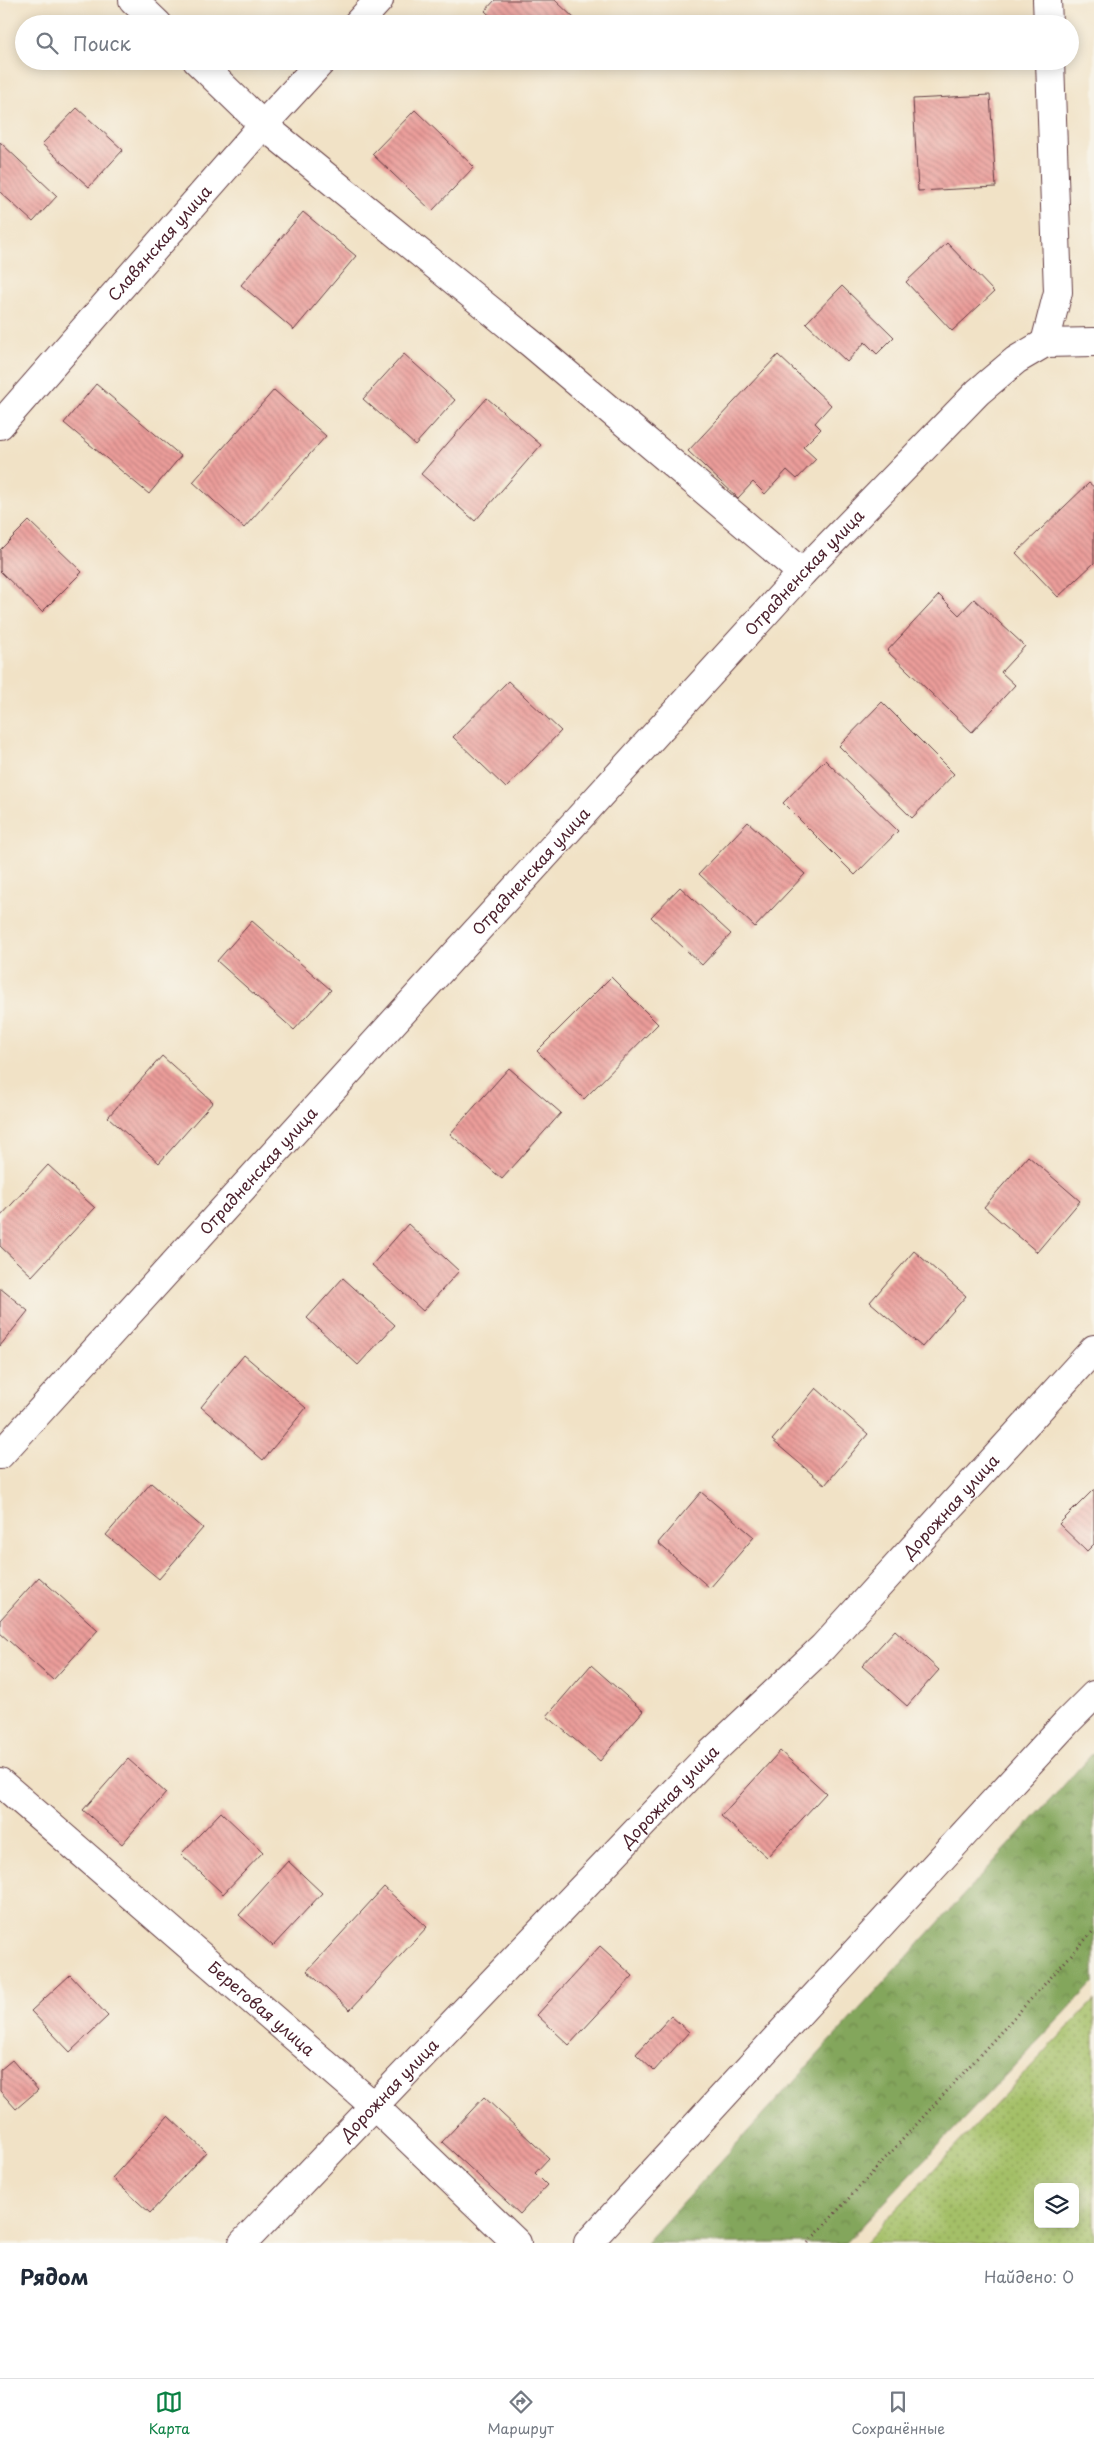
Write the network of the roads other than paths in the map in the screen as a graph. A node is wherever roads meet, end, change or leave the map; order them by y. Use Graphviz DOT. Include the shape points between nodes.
graph roads {
  1 [pos="133,0"];
  2 [pos="379,0"];
  3 [pos="1047,0"];
  4 [pos="149,15"];
  5 [pos="365,15"];
  6 [pos="1048,15"];
  7 [pos="206,70"];
  8 [pos="314,70"];
  9 [pos="1050,70"];
  10 [pos="263,125"];
  11 [pos="1094,342"];
  12 [pos="1044,343"];
  13 [pos="0,425"];
  14 [pos="802,573"];
  15 [pos="1094,1349"];
  16 [pos="0,1455"];
  17 [pos="1094,1695"];
  18 [pos="0,1782"];
  19 [pos="374,2105"];
  20 [pos="243,2243"];
  21 [pos="517,2243"];
  22 [pos="588,2243"];
  1 -- 4 [label="street"];
  2 -- 5 [label="street"];
  3 -- 6 [label="street"];
  7 -- 10 [label="street"];
  8 -- 10 [label="street, Славянская улица"];
  9 -- 12 [label="street" via="1058,292"];
  10 -- 13 [label="street, Славянская улица"];
  10 -- 14 [label="street" via="533,345"];
  11 -- 12 [label="street"];
  12 -- 14 [label="street, Отрадненская улица" via="1016,360 978,392"];
  14 -- 16 [label="street, Отрадненская улица"];
  15 -- 19 [label="street, Дорожная улица" via="823,1647 712,1753"];
  17 -- 22 [label="street"];
  18 -- 19 [label="street, Береговая улица"];
  19 -- 20 [label="street, Дорожная улица"];
  19 -- 21 [label="street, Береговая улица"];
}
